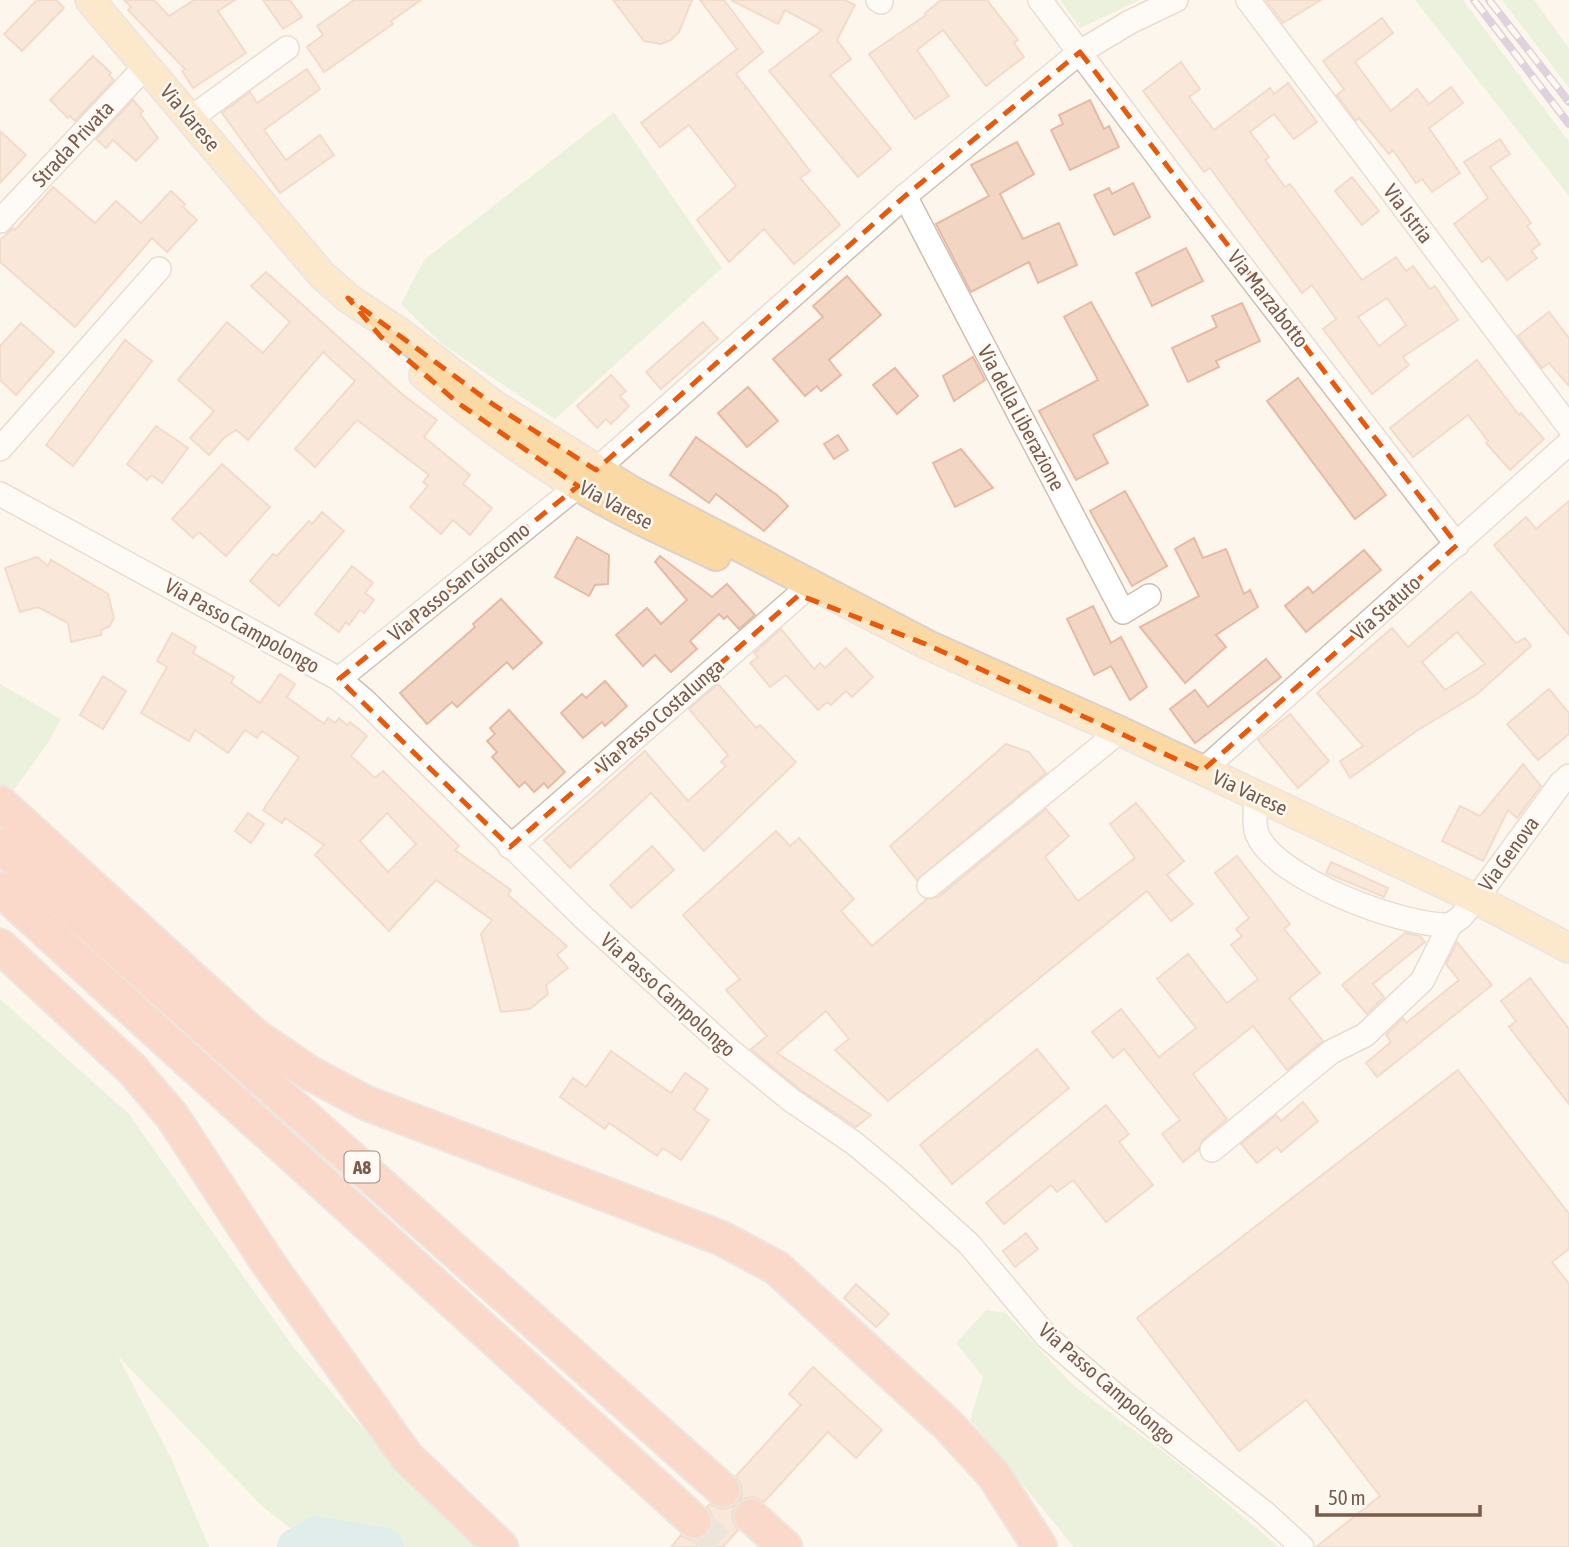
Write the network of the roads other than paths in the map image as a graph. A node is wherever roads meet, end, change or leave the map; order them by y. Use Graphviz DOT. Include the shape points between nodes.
graph roads {
  1 [pos="90,0"];
  2 [pos="1040,0"];
  3 [pos="1176,0"];
  4 [pos="1248,0"];
  5 [pos="287,48"];
  6 [pos="1080,52"];
  7 [pos="146,66"];
  8 [pos="191,118"];
  9 [pos="905,196"];
  10 [pos="0,221"];
  11 [pos="159,269"];
  12 [pos="1569,427"];
  13 [pos="1569,443"];
  14 [pos="0,449"];
  15 [pos="587,478"];
  16 [pos="0,494"];
  17 [pos="1457,545"];
  18 [pos="804,588"];
  19 [pos="1149,596"];
  20 [pos="339,679"];
  21 [pos="1120,731"];
  22 [pos="1202,771"];
  23 [pos="1569,776"];
  24 [pos="1256,796"];
  25 [pos="0,803"];
  26 [pos="0,845"];
  27 [pos="510,847"];
  28 [pos="929,886"];
  29 [pos="0,889"];
  30 [pos="1476,899"];
  31 [pos="1450,925"];
  32 [pos="0,946"];
  33 [pos="1569,948"];
  34 [pos="1212,1150"];
  35 [pos="723,1490"];
  36 [pos="751,1516"];
  37 [pos="694,1521"];
  38 [pos="501,1547"];
  39 [pos="785,1547"];
  40 [pos="1040,1547"];
  41 [pos="1302,1547"];
  1 -- 7 [label="main road, Via Varese"];
  2 -- 6 [label="street, Via Marzabotto"];
  3 -- 6 [label="street"];
  4 -- 12 [label="street, Via Istria"];
  5 -- 8 [label="street"];
  6 -- 9 [label="street"];
  6 -- 17 [label="street, Via Marzabotto"];
  7 -- 8 [label="main road, Via Varese"];
  7 -- 10 [label="street, Strada Privata"];
  8 -- 15 [label="main road, Via Varese" via="296,247 348,298"];
  9 -- 15 [label="street"];
  9 -- 19 [label="street, Via della Liberazione" via="1123,612"];
  11 -- 14 [label="street"];
  13 -- 17 [label="street, Via Statuto"];
  15 -- 18 [label="main road, Via Varese" via="667,510"];
  15 -- 20 [label="street, Via Passo San Giacomo"];
  16 -- 20 [label="street, Via Passo Campolongo"];
  17 -- 22 [label="street, Via Statuto"];
  18 -- 21 [label="main road, Via Varese"];
  18 -- 27 [label="street, Via Passo Costalunga"];
  20 -- 27 [label="street, Via Passo Campolongo"];
  21 -- 22 [label="main road, Via Varese"];
  21 -- 28 [label="street"];
  22 -- 24 [label="main road, Via Varese"];
  23 -- 30 [label="street, Via Genova"];
  24 -- 30 [label="main road, Via Varese"];
  24 -- 31 [label="street" via="1256,832 1286,864 1363,906 1412,921"];
  25 -- 40 [label="highway" via="254,1035 308,1072 366,1103 721,1238 777,1268 947,1424 993,1474"];
  26 -- 35 [label="highway, A8"];
  27 -- 41 [label="street, Via Passo Campolongo" via="726,1047 854,1143 969,1244 1047,1337"];
  29 -- 37 [label="highway, A8"];
  30 -- 31 [label="street, Via Genova"];
  30 -- 33 [label="main road, Via Varese"];
  31 -- 34 [label="street, Via Genova" via="1422,981 1365,1035 1331,1052"];
  32 -- 38 [label="highway" via="132,1069 172,1116 268,1263 407,1457"];
  36 -- 39 [label="highway"];
}
